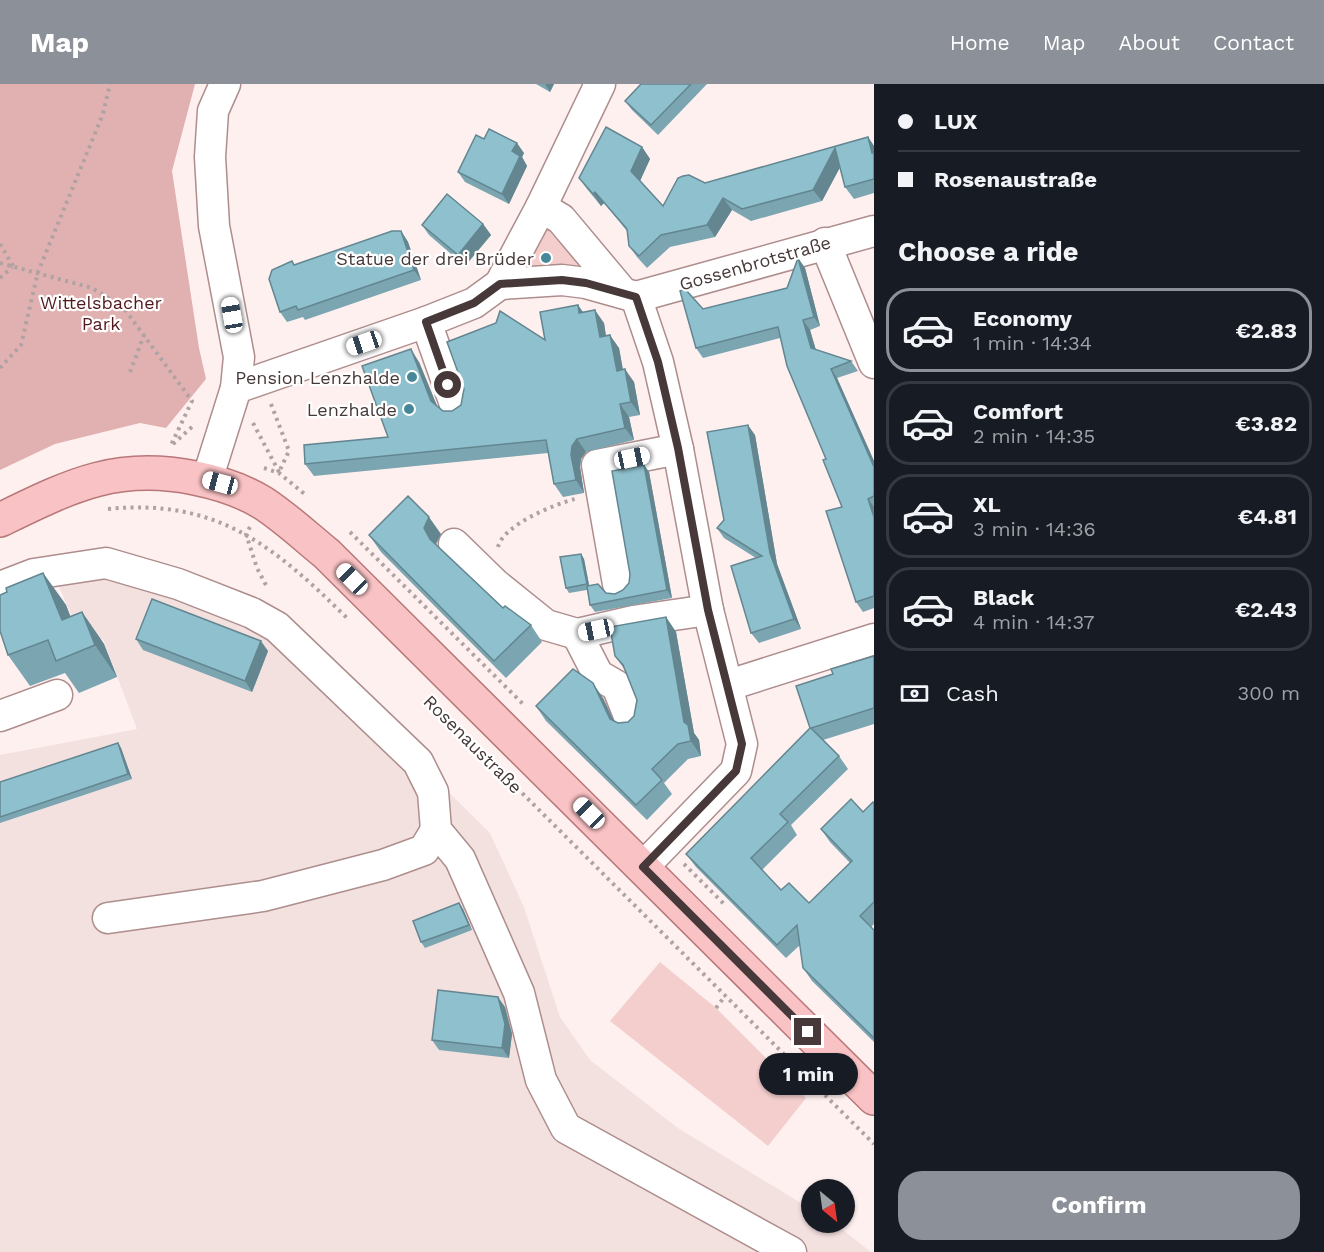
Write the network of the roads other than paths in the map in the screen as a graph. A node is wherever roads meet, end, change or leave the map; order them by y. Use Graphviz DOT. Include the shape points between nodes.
graph roads {
  1 [pos="225,84"];
  2 [pos="600,84"];
  3 [pos="541,207"];
  4 [pos="874,231"];
  5 [pos="825,243"];
  6 [pos="500,284"];
  7 [pos="630,295"];
  8 [pos="426,322"];
  9 [pos="874,363"];
  10 [pos="249,384"];
  11 [pos="456,407"];
  12 [pos="678,448"];
  13 [pos="207,480"];
  14 [pos="0,520"];
  15 [pos="454,544"];
  16 [pos="618,584"];
  17 [pos="0,587"];
  18 [pos="708,610"];
  19 [pos="577,634"];
  20 [pos="874,639"];
  21 [pos="729,685"];
  22 [pos="57,695"];
  23 [pos="0,716"];
  24 [pos="631,721"];
  25 [pos="436,830"];
  26 [pos="643,867"];
  27 [pos="108,918"];
  28 [pos="874,1098"];
  29 [pos="791,1252"];
  1 -- 10 [label="street" via="213,111 210,157 214,226 239,357"];
  2 -- 3 [label="street"];
  3 -- 6 [label="street"];
  3 -- 7 [label="street" via="561,219"];
  4 -- 5 [label="street, Gossenbrotstraße"];
  5 -- 7 [label="street, Gossenbrotstraße"];
  5 -- 9 [label="street"];
  6 -- 7 [label="street" via="562,280"];
  6 -- 8 [label="street" via="474,303"];
  7 -- 12 [label="street" via="658,362"];
  8 -- 10 [label="street"];
  8 -- 11 [label="street"];
  10 -- 13 [label="street"];
  12 -- 16 [label="street" via="597,465"];
  12 -- 18 [label="street"];
  13 -- 14 [label="main road, Rosenaustraße" via="164,471 101,478 59,491"];
  13 -- 26 [label="main road, Rosenaustraße" via="232,487 262,503 327,554"];
  15 -- 19 [label="street" via="495,584 546,624"];
  17 -- 25 [label="street" via="34,574 106,562 178,584 278,627 418,762 433,792"];
  18 -- 19 [label="street"];
  18 -- 21 [label="street"];
  19 -- 24 [label="street" via="598,675 617,686"];
  20 -- 21 [label="street"];
  21 -- 26 [label="street" via="742,744 736,771"];
  22 -- 23 [label="street"];
  25 -- 27 [label="street" via="424,850 383,865 262,896"];
  25 -- 29 [label="street" via="460,859 519,993 541,1080 566,1128"];
  26 -- 28 [label="main road, Rosenaustraße"];
}
